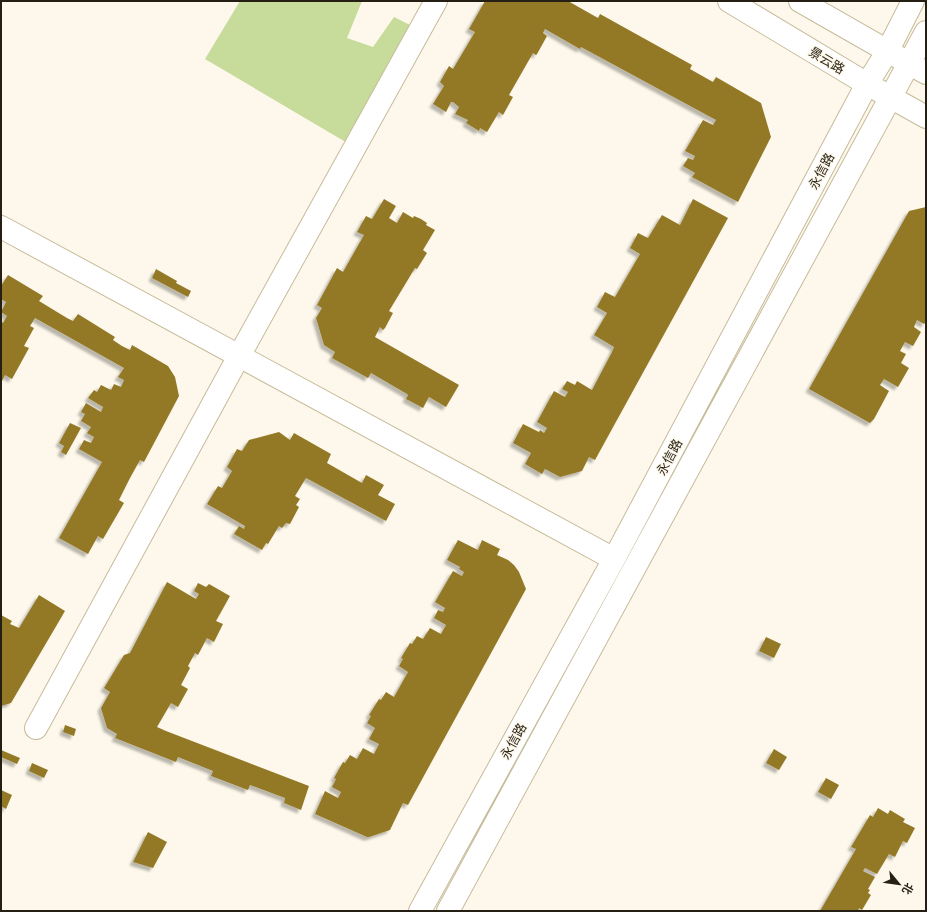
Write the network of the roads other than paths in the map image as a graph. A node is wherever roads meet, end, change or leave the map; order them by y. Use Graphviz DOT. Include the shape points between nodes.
graph roads {
  1 [pos="436,1"];
  2 [pos="728,1"];
  3 [pos="800,1"];
  4 [pos="913,1"];
  5 [pos="926,32"];
  6 [pos="887,52"];
  7 [pos="917,69"];
  8 [pos="868,84"];
  9 [pos="890,97"];
  10 [pos="926,117"];
  11 [pos="1,227"];
  12 [pos="239,356"];
  13 [pos="614,559"];
  14 [pos="36,728"];
  15 [pos="420,911"];
  16 [pos="448,911"];
  1 -- 12 [label="street"];
  2 -- 8 [label="street, 景云路"];
  3 -- 6 [label="street"];
  4 -- 6 [label="street, 永信路"];
  5 -- 7 [label="street, 永信路"];
  6 -- 7 [label="street"];
  6 -- 8 [label="street, 永信路"];
  7 -- 9 [label="street, 永信路"];
  8 -- 9 [label="street, 景云路"];
  8 -- 13 [label="street, 永信路"];
  9 -- 10 [label="street, 景云路"];
  9 -- 16 [label="street, 永信路"];
  11 -- 12 [label="street"];
  12 -- 13 [label="street"];
  12 -- 14 [label="street"];
  13 -- 15 [label="street, 永信路"];
}
